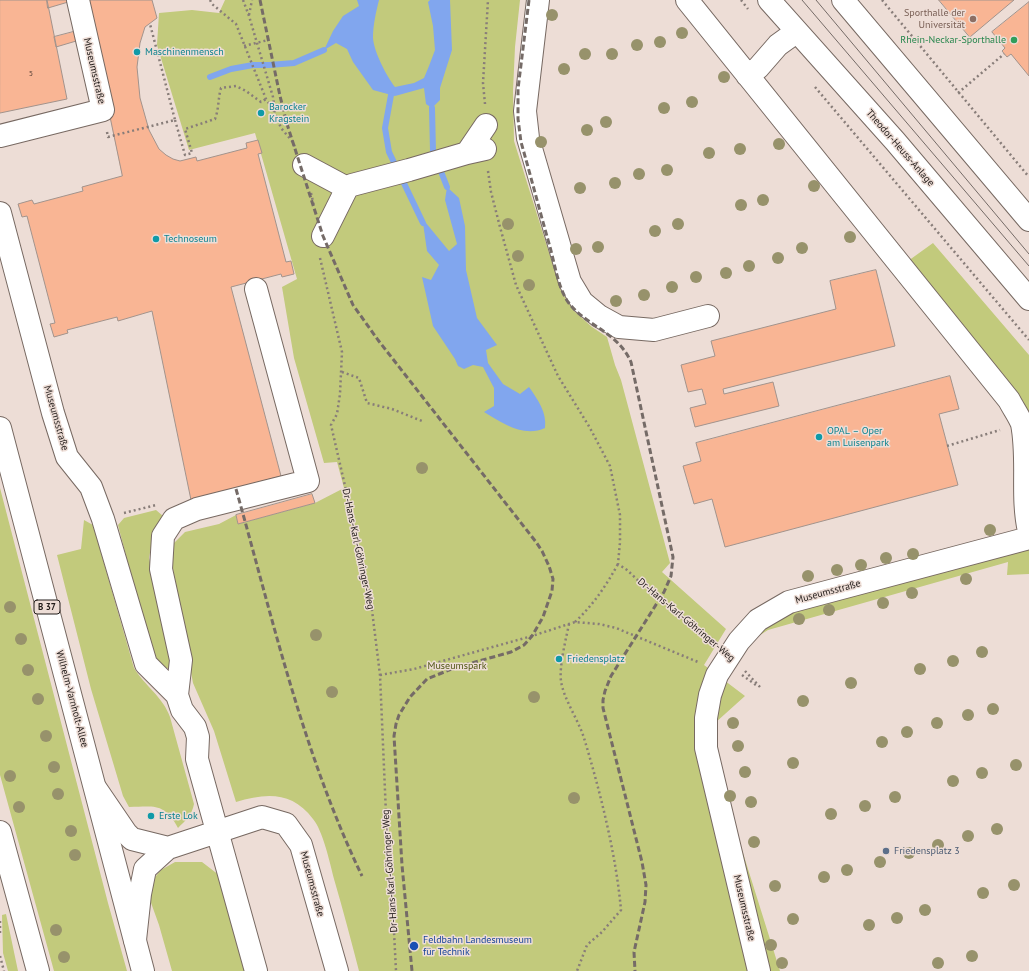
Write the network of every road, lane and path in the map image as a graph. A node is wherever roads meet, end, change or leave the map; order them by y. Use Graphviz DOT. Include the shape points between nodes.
graph roads {
  1 [pos="78,0"];
  2 [pos="210,0"];
  3 [pos="243,0"];
  4 [pos="252,0"];
  5 [pos="488,0"];
  6 [pos="538,0"];
  7 [pos="687,0"];
  8 [pos="769,0"];
  9 [pos="843,0"];
  10 [pos="882,0"];
  11 [pos="249,16"];
  12 [pos="150,24"];
  13 [pos="796,32"];
  14 [pos="268,40"];
  15 [pos="257,43"];
  16 [pos="244,46"];
  17 [pos="1004,54"];
  18 [pos="747,75"];
  19 [pos="813,85"];
  20 [pos="958,93"];
  21 [pos="266,99"];
  22 [pos="103,110"];
  23 [pos="275,113"];
  24 [pos="175,120"];
  25 [pos="486,125"];
  26 [pos="0,136"];
  27 [pos="480,156"];
  28 [pos="304,165"];
  29 [pos="1029,177"];
  30 [pos="350,186"];
  31 [pos="0,213"];
  32 [pos="1029,220"];
  33 [pos="323,236"];
  34 [pos="256,289"];
  35 [pos="1029,299"];
  36 [pos="708,316"];
  37 [pos="1029,340"];
  38 [pos="342,372"];
  39 [pos="422,421"];
  40 [pos="1022,424"];
  41 [pos="0,428"];
  42 [pos="947,446"];
  43 [pos="160,504"];
  44 [pos="103,519"];
  45 [pos="1029,531"];
  46 [pos="1029,538"];
  47 [pos="618,564"];
  48 [pos="575,622"];
  49 [pos="569,624"];
  50 [pos="727,659"];
  51 [pos="380,675"];
  52 [pos="180,703"];
  53 [pos="94,786"];
  54 [pos="217,831"];
  55 [pos="0,832"];
  56 [pos="168,848"];
  57 [pos="135,941"];
  58 [pos="0,956"];
  59 [pos="4,971"];
  60 [pos="38,971"];
  61 [pos="143,971"];
  62 [pos="256,971"];
  63 [pos="337,971"];
  64 [pos="396,971"];
  65 [pos="578,971"];
  66 [pos="758,971"];
  1 -- 22 [label="main road, Museumsstraße"];
  2 -- 16 [label="path" via="236,24"];
  3 -- 11 [label="path"];
  4 -- 11 [label="path"];
  5 -- 25 [label="path" via="483,83"];
  6 -- 36 [label="main road" via="525,112 530,146 570,282 582,302 599,316 619,327 654,330"];
  7 -- 18 [label="main road"];
  8 -- 13 [label="main road, Theodor-Heuss-Anlage"];
  9 -- 32 [label="main road"];
  10 -- 20 [label="path"];
  11 -- 15 [label="path"];
  12 -- 24 [label="path"];
  13 -- 18 [label="main road" via="778,45 758,68"];
  13 -- 35 [label="main road, Theodor-Heuss-Anlage" via="895,141"];
  14 -- 15 [label="path"];
  15 -- 16 [label="path"];
  15 -- 23 [label="path" via="273,97"];
  16 -- 21 [label="path"];
  17 -- 20 [label="path"];
  18 -- 40 [label="main road" via="1009,400"];
  19 -- 37 [label="path"];
  20 -- 29 [label="path"];
  21 -- 23 [label="path"];
  21 -- 24 [label="path" via="261,102 236,86 221,88 216,119 185,130 192,153 185,155"];
  22 -- 24 [label="path" via="108,137"];
  22 -- 26 [label="main road, Museumsstraße"];
  23 -- 28 [label="path" via="281,128 292,141"];
  25 -- 27 [label="main road"];
  27 -- 30 [label="main road" via="409,170"];
  27 -- 47 [label="path" via="516,285 558,376 610,466 620,515"];
  28 -- 30 [label="main road"];
  30 -- 33 [label="main road"];
  31 -- 44 [label="main road, Museumsstraße" via="67,457 91,488"];
  33 -- 38 [label="path, Dr-Hans-Karl-Göhringer-Weg" via="318,245 342,352"];
  34 -- 52 [label="main road" via="308,481 197,509 174,519 163,536 161,569 181,660"];
  38 -- 39 [label="path" via="359,378 367,403 392,409"];
  38 -- 51 [label="path, Dr-Hans-Karl-Göhringer-Weg" via="336,414 331,425 370,594"];
  40 -- 42 [label="path"];
  40 -- 45 [label="main road" via="1027,452 1026,517"];
  41 -- 53 [label="main road, Wilhelm-Varnholt-Allee / B 37"];
  43 -- 44 [label="path"];
  44 -- 52 [label="main road, Museumsstraße" via="146,664"];
  46 -- 50 [label="main road, Museumsstraße" via="789,602 758,620"];
  47 -- 48 [label="path" via="596,599"];
  47 -- 50 [label="path, Dr-Hans-Karl-Göhringer-Weg"];
  48 -- 49 [label="path"];
  48 -- 50 [label="path" via="616,628 699,663"];
  49 -- 51 [label="path" via="414,669"];
  49 -- 65 [label="path" via="561,681 583,736 597,783 620,893 621,910 587,946"];
  50 -- 50 [label="path, Dr-Hans-Karl-Göhringer-Weg" via="760,687"];
  50 -- 66 [label="main road, Museumsstraße" via="717,675 710,695 706,718 706,748"];
  51 -- 64 [label="path, Dr-Hans-Karl-Göhringer-Weg"];
  52 -- 54 [label="main road" via="180,730 183,740 197,759"];
  53 -- 56 [label="main road" via="126,833 132,838"];
  53 -- 57 [label="main road, Wilhelm-Varnholt-Allee / B 37"];
  54 -- 56 [label="main road, Museumsstraße"];
  54 -- 62 [label="main road"];
  54 -- 63 [label="main road, Museumsstraße" via="262,817 286,824 301,845"];
  55 -- 60 [label="main road"];
  56 -- 57 [label="main road, Museumsstraße" via="145,869"];
  57 -- 61 [label="main road, Wilhelm-Varnholt-Allee / B 37"];
  58 -- 59 [label="path"];
}
